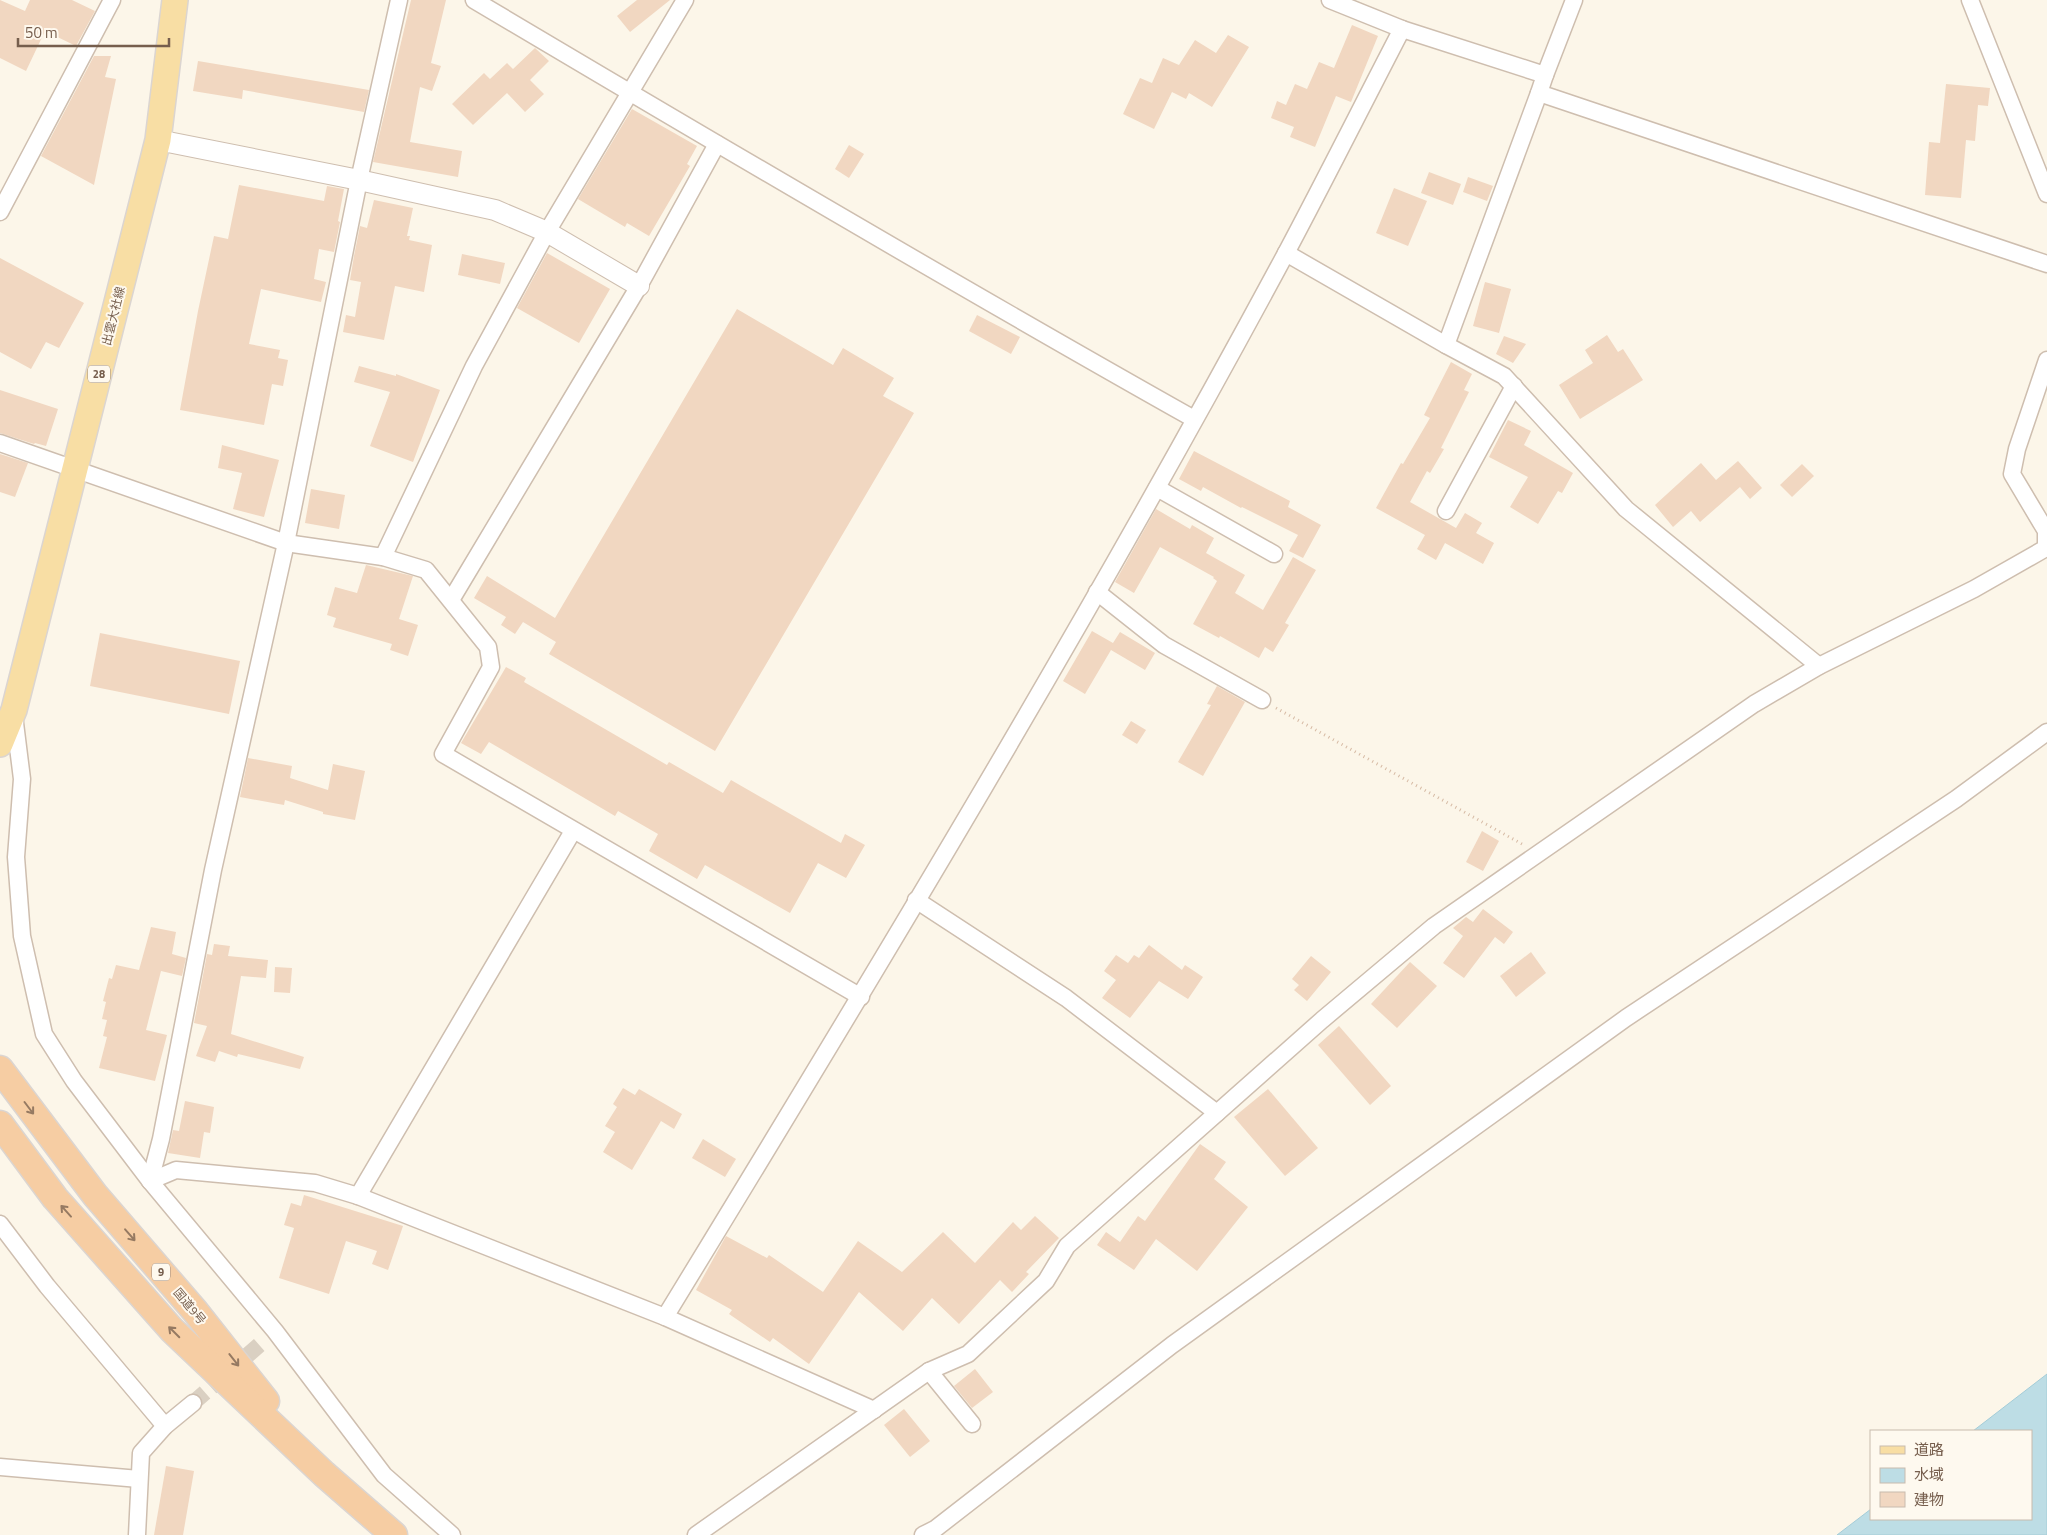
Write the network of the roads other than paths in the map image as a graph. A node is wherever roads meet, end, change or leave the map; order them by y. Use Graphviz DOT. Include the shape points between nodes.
graph roads {
  1 [pos="112,0"];
  2 [pos="175,0"];
  3 [pos="399,0"];
  4 [pos="474,0"];
  5 [pos="686,0"];
  6 [pos="1330,0"];
  7 [pos="1574,0"];
  8 [pos="1970,0"];
  9 [pos="1402,29"];
  10 [pos="1545,75"];
  11 [pos="631,93"];
  12 [pos="1539,93"];
  13 [pos="158,140"];
  14 [pos="717,144"];
  15 [pos="359,180"];
  16 [pos="2047,194"];
  17 [pos="0,212"];
  18 [pos="547,232"];
  19 [pos="1286,253"];
  20 [pos="2047,264"];
  21 [pos="639,286"];
  22 [pos="1446,345"];
  23 [pos="2047,360"];
  24 [pos="1514,386"];
  25 [pos="1194,419"];
  26 [pos="0,443"];
  27 [pos="74,470"];
  28 [pos="1157,488"];
  29 [pos="1446,511"];
  30 [pos="286,543"];
  31 [pos="1274,554"];
  32 [pos="383,557"];
  33 [pos="1097,592"];
  34 [pos="451,600"];
  35 [pos="1819,666"];
  36 [pos="1262,700"];
  37 [pos="14,710"];
  38 [pos="2047,732"];
  39 [pos="0,744"];
  40 [pos="573,831"];
  41 [pos="916,900"];
  42 [pos="861,996"];
  43 [pos="0,1069"];
  44 [pos="1217,1112"];
  45 [pos="0,1124"];
  46 [pos="150,1181"];
  47 [pos="358,1196"];
  48 [pos="0,1224"];
  49 [pos="665,1317"];
  50 [pos="929,1371"];
  51 [pos="193,1403"];
  52 [pos="874,1410"];
  53 [pos="972,1424"];
  54 [pos="165,1426"];
  55 [pos="0,1467"];
  56 [pos="324,1474"];
  57 [pos="139,1479"];
  58 [pos="137,1535"];
  59 [pos="394,1535"];
  60 [pos="452,1535"];
  61 [pos="696,1535"];
  62 [pos="922,1535"];
  1 -- 17 [label="street"];
  2 -- 13 [label="main road, 出雲大社線 / 28"];
  3 -- 15 [label="street"];
  4 -- 11 [label="street"];
  5 -- 11 [label="street"];
  6 -- 9 [label="street"];
  7 -- 10 [label="street"];
  8 -- 16 [label="street"];
  9 -- 10 [label="street"];
  9 -- 19 [label="street"];
  10 -- 12 [label="street"];
  11 -- 14 [label="street"];
  11 -- 18 [label="street"];
  12 -- 20 [label="street"];
  12 -- 22 [label="street"];
  13 -- 15 [label="street"];
  13 -- 27 [label="main road, 出雲大社線 / 28"];
  14 -- 21 [label="street"];
  14 -- 25 [label="street"];
  15 -- 18 [label="street" via="494,210"];
  15 -- 30 [label="street"];
  18 -- 21 [label="street"];
  18 -- 32 [label="street" via="474,366"];
  19 -- 22 [label="street"];
  19 -- 25 [label="street"];
  21 -- 34 [label="street"];
  22 -- 24 [label="street" via="1504,376"];
  23 -- 35 [label="street" via="2017,449 2012,474 2046,531 2046,548 1974,589"];
  24 -- 29 [label="street"];
  24 -- 35 [label="street" via="1626,509"];
  25 -- 28 [label="street"];
  26 -- 27 [label="street"];
  27 -- 30 [label="street"];
  27 -- 37 [label="main road, 出雲大社線 / 28"];
  28 -- 31 [label="street"];
  28 -- 33 [label="street"];
  30 -- 32 [label="street"];
  30 -- 46 [label="street" via="213,870"];
  32 -- 34 [label="street" via="426,570"];
  33 -- 36 [label="street" via="1164,645"];
  33 -- 41 [label="street"];
  34 -- 40 [label="street" via="488,647 491,667 443,754"];
  35 -- 44 [label="street" via="1754,704 1434,926"];
  37 -- 39 [label="main road, 出雲大社線 / 28"];
  37 -- 46 [label="street" via="22,779 16,857 22,936 44,1034 74,1082"];
  38 -- 62 [label="street" via="1956,799 1626,1018 1172,1345 935,1529"];
  40 -- 42 [label="street"];
  40 -- 47 [label="street"];
  41 -- 42 [label="street"];
  41 -- 44 [label="street" via="1066,998"];
  42 -- 49 [label="street"];
  43 -- 56 [label="highway, 国道9号 / 9, one-way" via="95,1195 195,1311"];
  44 -- 50 [label="street" via="1067,1246 1046,1282 968,1354"];
  56 -- 45 [label="highway, 国道9号 / 9, one-way" via="172,1330 55,1198"];
  46 -- 47 [label="street" via="176,1170 315,1183"];
  46 -- 60 [label="street" via="270,1336 384,1475"];
  47 -- 49 [label="street"];
  48 -- 54 [label="street" via="47,1286"];
  49 -- 52 [label="street"];
  50 -- 52 [label="street"];
  50 -- 53 [label="street"];
  51 -- 54 [label="street"];
  52 -- 61 [label="street"];
  54 -- 57 [label="street" via="141,1453"];
  55 -- 57 [label="street"];
  56 -- 59 [label="highway, 国道9号 / 9"];
  57 -- 58 [label="street"];
}
